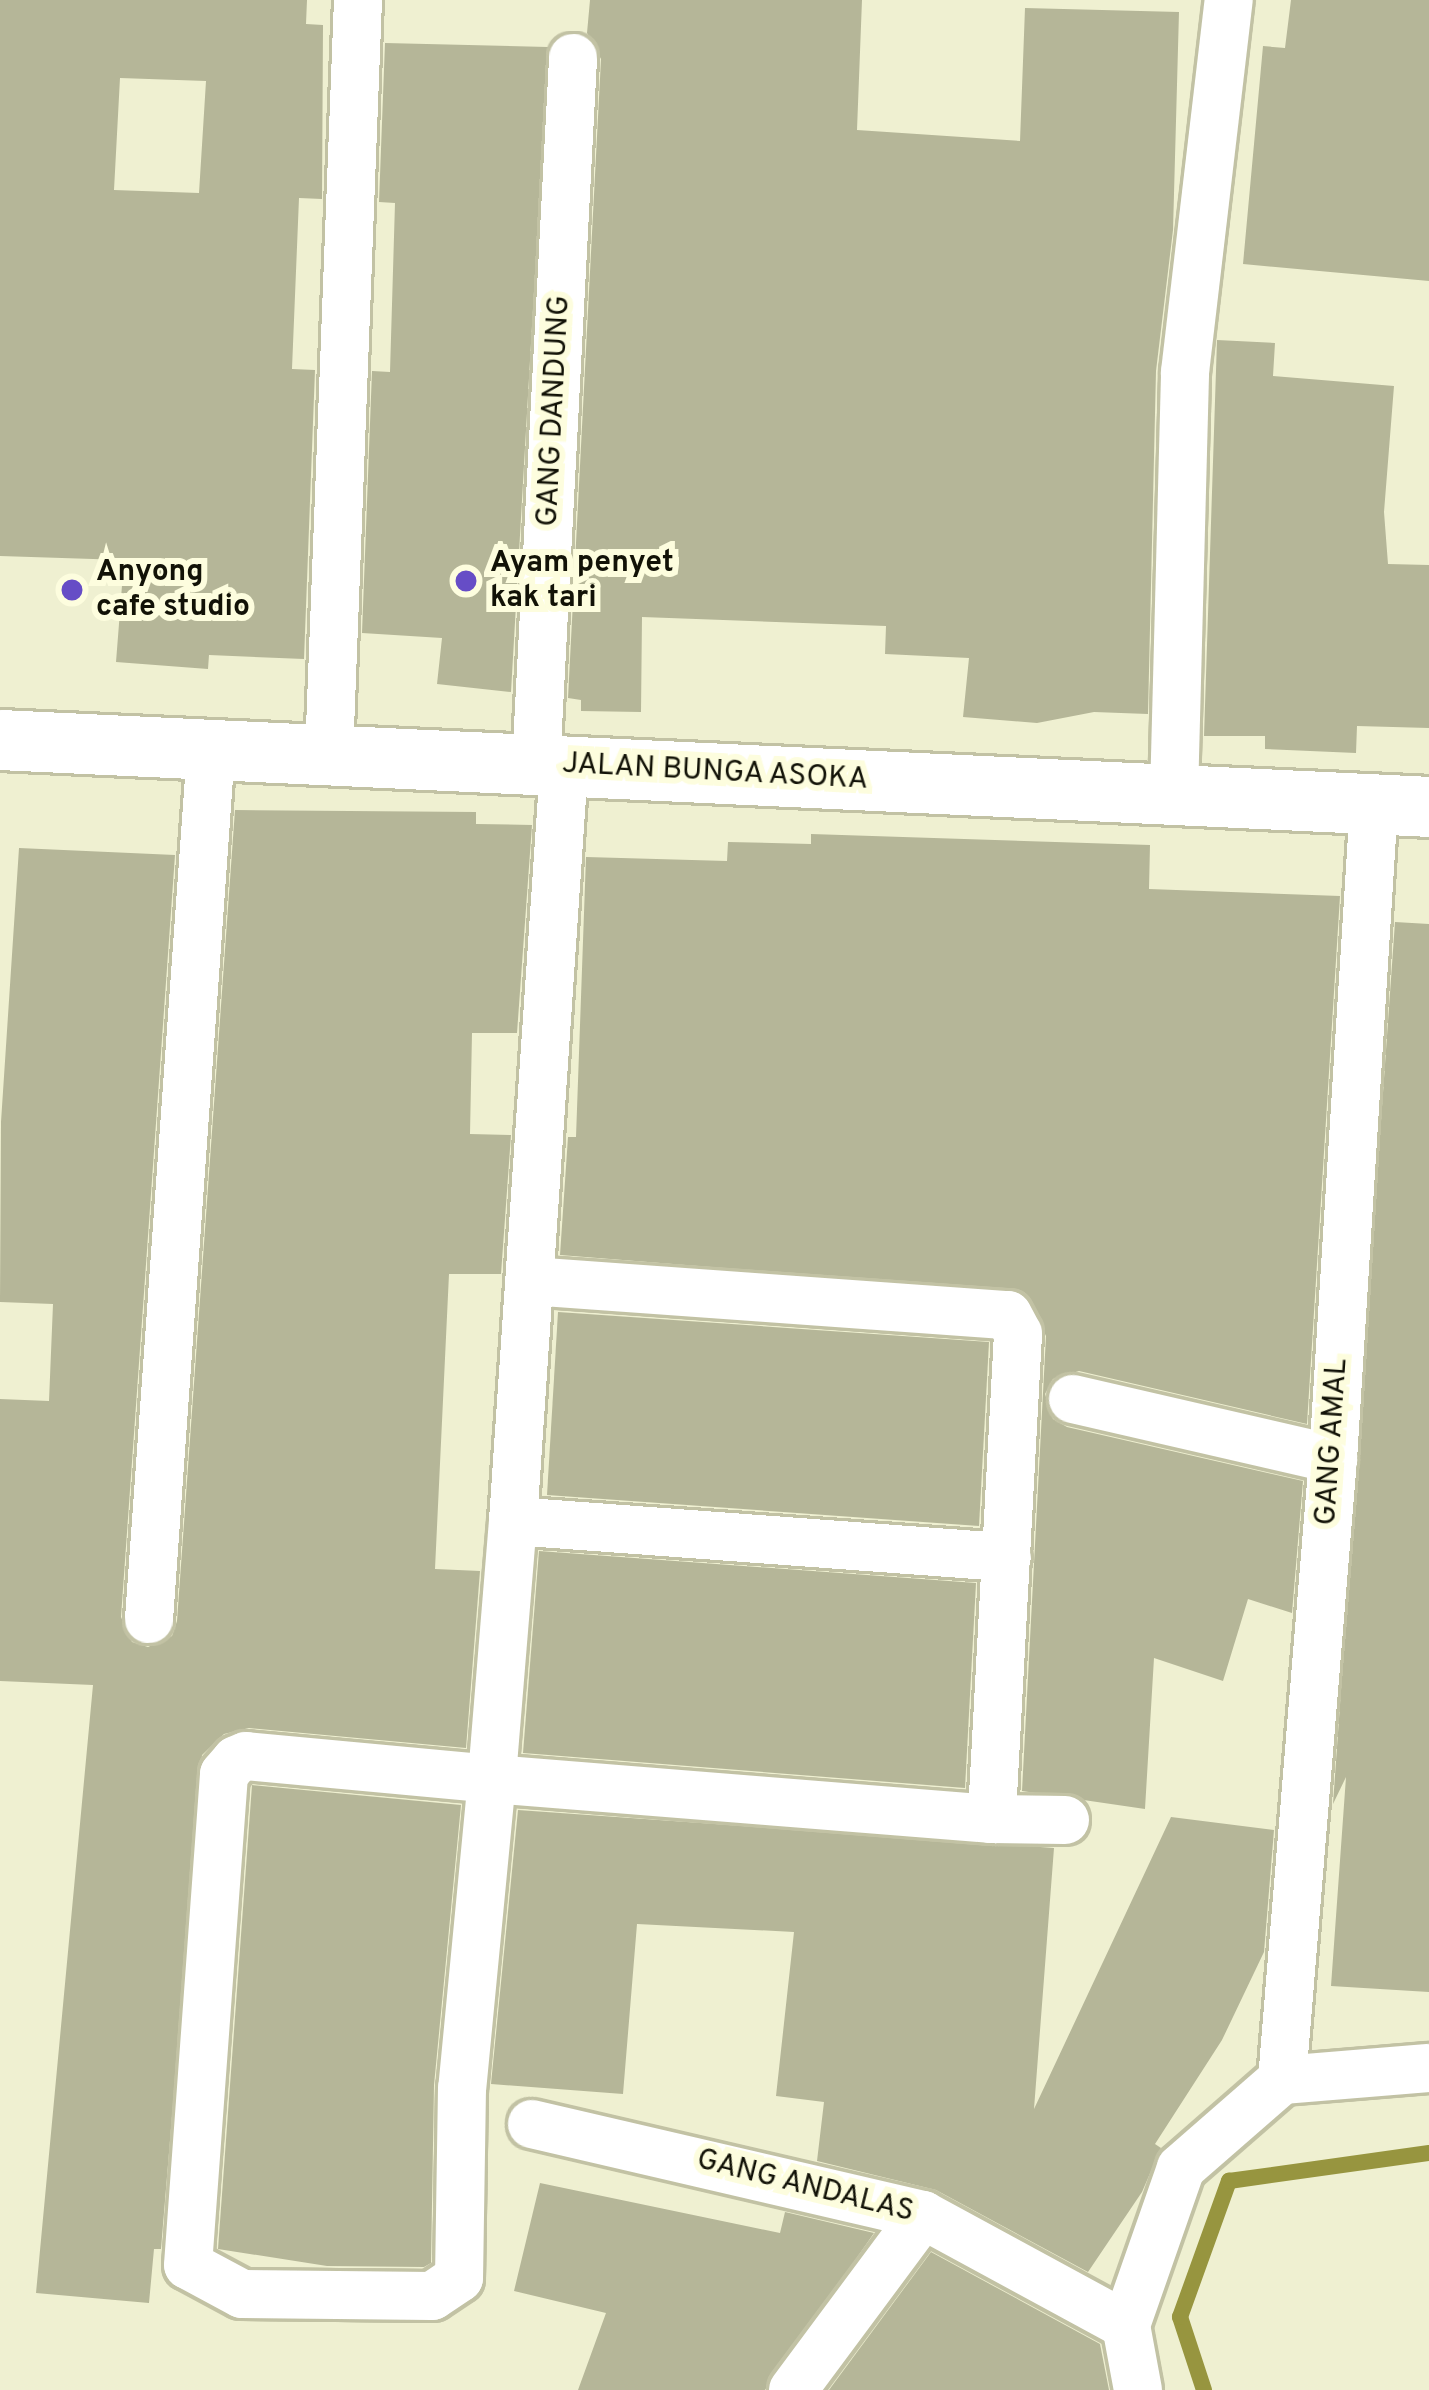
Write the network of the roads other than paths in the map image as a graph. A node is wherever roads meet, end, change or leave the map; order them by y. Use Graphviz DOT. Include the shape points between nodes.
graph roads {
  1 [pos="358,0"];
  2 [pos="1228,0"];
  3 [pos="574,58"];
  4 [pos="0,740"];
  5 [pos="211,750"];
  6 [pos="329,755"];
  7 [pos="550,766"];
  8 [pos="1174,795"];
  9 [pos="1401,806"];
  10 [pos="530,1281"];
  11 [pos="1073,1399"];
  12 [pos="1333,1459"];
  13 [pos="513,1521"];
  14 [pos="1007,1557"];
  15 [pos="149,1618"];
  16 [pos="492,1779"];
  17 [pos="992,1819"];
  18 [pos="1065,1820"];
  19 [pos="1429,2068"];
  20 [pos="1282,2080"];
  21 [pos="532,2124"];
  22 [pos="923,2216"];
  23 [pos="1126,2325"];
  24 [pos="793,2390"];
  25 [pos="1138,2390"];
  1 -- 6 [label="street"];
  2 -- 8 [label="street" via="1184,372"];
  3 -- 7 [label="street, GANG DANDUNG"];
  4 -- 5 [label="street, JALAN BUNGA ASOKA"];
  5 -- 6 [label="street, JALAN BUNGA ASOKA"];
  5 -- 15 [label="street"];
  6 -- 7 [label="street, JALAN BUNGA ASOKA"];
  7 -- 8 [label="street, JALAN BUNGA ASOKA"];
  7 -- 10 [label="street, GANG DANDUNG"];
  8 -- 9 [label="street, JALAN BUNGA ASOKA"];
  9 -- 12 [label="street, GANG AMAL"];
  10 -- 13 [label="street, GANG DANDUNG"];
  10 -- 14 [label="street" via="1008,1315 1018,1334"];
  11 -- 12 [label="street"];
  12 -- 20 [label="street, GANG AMAL"];
  13 -- 14 [label="street"];
  13 -- 16 [label="street, GANG DANDUNG"];
  14 -- 17 [label="street"];
  16 -- 16 [label="street" via="462,2088 459,2278 432,2296 242,2294 223,2286 186,2258 224,1774 246,1756"];
  16 -- 17 [label="street"];
  17 -- 18 [label="street"];
  19 -- 20 [label="street"];
  20 -- 23 [label="street" via="1181,2168"];
  21 -- 22 [label="street, GANG ANDALAS"];
  22 -- 23 [label="street, GANG ANDALAS"];
  22 -- 24 [label="street"];
  23 -- 25 [label="street"];
}
